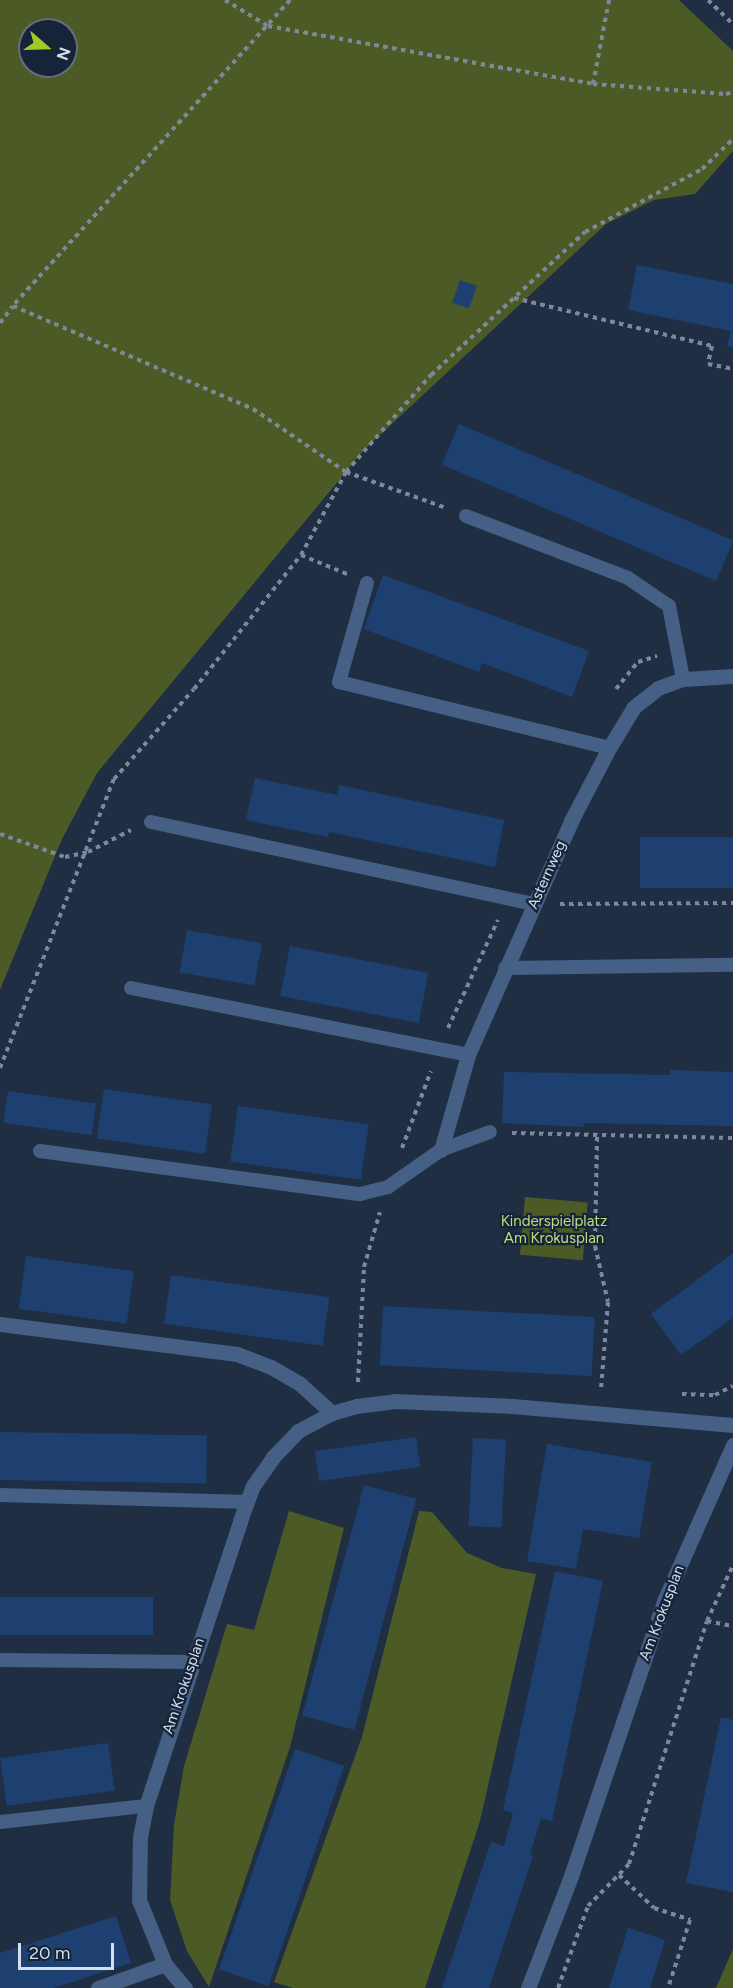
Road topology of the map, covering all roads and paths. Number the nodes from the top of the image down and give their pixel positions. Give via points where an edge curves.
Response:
1 (225, 0) edge
2 (290, 0) edge
3 (609, 0) edge
4 (708, 0) edge
5 (733, 24) edge
6 (268, 26) junction
7 (592, 84) junction
8 (733, 92) edge
9 (733, 139) edge
10 (513, 298) junction
11 (14, 306) junction
12 (0, 323) edge
13 (733, 369) edge
14 (346, 472) junction
15 (466, 516) joint
16 (301, 555) junction
17 (368, 583) joint
18 (733, 676) edge
19 (683, 679) junction
20 (609, 748) junction
21 (151, 822) joint
22 (0, 834) edge
23 (88, 852) junction
24 (733, 903) edge
25 (534, 904) junction
26 (733, 965) edge
27 (505, 968) junction
28 (131, 988) dead end
29 (468, 1055) junction
30 (0, 1068) edge
31 (490, 1132) joint
32 (597, 1137) junction
33 (733, 1138) edge
34 (441, 1150) junction
35 (40, 1152) dead end
36 (0, 1324) edge
37 (332, 1413) junction
38 (599, 1413) junction
39 (733, 1425) edge
40 (733, 1445) edge
41 (0, 1495) edge
42 (248, 1502) junction
43 (733, 1565) edge
44 (707, 1621) junction
45 (733, 1626) edge
46 (0, 1660) edge
47 (192, 1662) junction
48 (146, 1806) junction
49 (0, 1822) edge
50 (619, 1875) junction
51 (165, 1964) junction
52 (98, 1988) edge
53 (185, 1988) edge
54 (528, 1988) edge
55 (558, 1988) edge
56 (669, 1988) edge

1 - 6 path
2 - 6 path
3 - 7 path
4 - 5 path
6 - 7 path
6 - 11 path
7 - 8 path
9 - 10 path via 702,169 585,232
10 - 13 path via 712,346 708,364
10 - 14 path via 431,375
11 - 12 path
11 - 14 path via 253,409
14 - 15 path
14 - 16 path
15 - 19 lane via 628,578 669,606
16 - 17 path
16 - 23 path via 194,689 114,779
17 - 20 lane via 339,682
18 - 19 street, Asternweg
19 - 20 street, Asternweg via 658,688 634,707
20 - 25 street, Asternweg
21 - 23 path
21 - 25 lane
22 - 23 path via 65,857
23 - 30 path
24 - 25 path
25 - 27 street, Asternweg
26 - 27 lane
27 - 29 street, Asternweg
28 - 29 lane
29 - 34 street, Asternweg
31 - 32 path
31 - 34 lane
32 - 33 path
32 - 38 path via 595,1246 608,1302
34 - 35 lane via 388,1187 360,1194
36 - 37 street via 237,1354 300,1384
37 - 38 street, Am Krokusplan via 394,1401
37 - 42 street, Am Krokusplan via 298,1431 273,1456 253,1486
38 - 39 street, Am Krokusplan
40 - 54 street, Am Krokusplan via 663,1601 571,1876
41 - 42 lane
42 - 47 street, Am Krokusplan
43 - 44 path
44 - 45 path
44 - 50 path via 629,1864
46 - 47 lane
47 - 48 street, Am Krokusplan
48 - 49 lane
48 - 51 street, Am Krokusplan via 140,1837 139,1900
50 - 55 path via 588,1906
50 - 56 path via 654,1908 690,1920
51 - 52 street
51 - 53 street, Am Krokusplan

